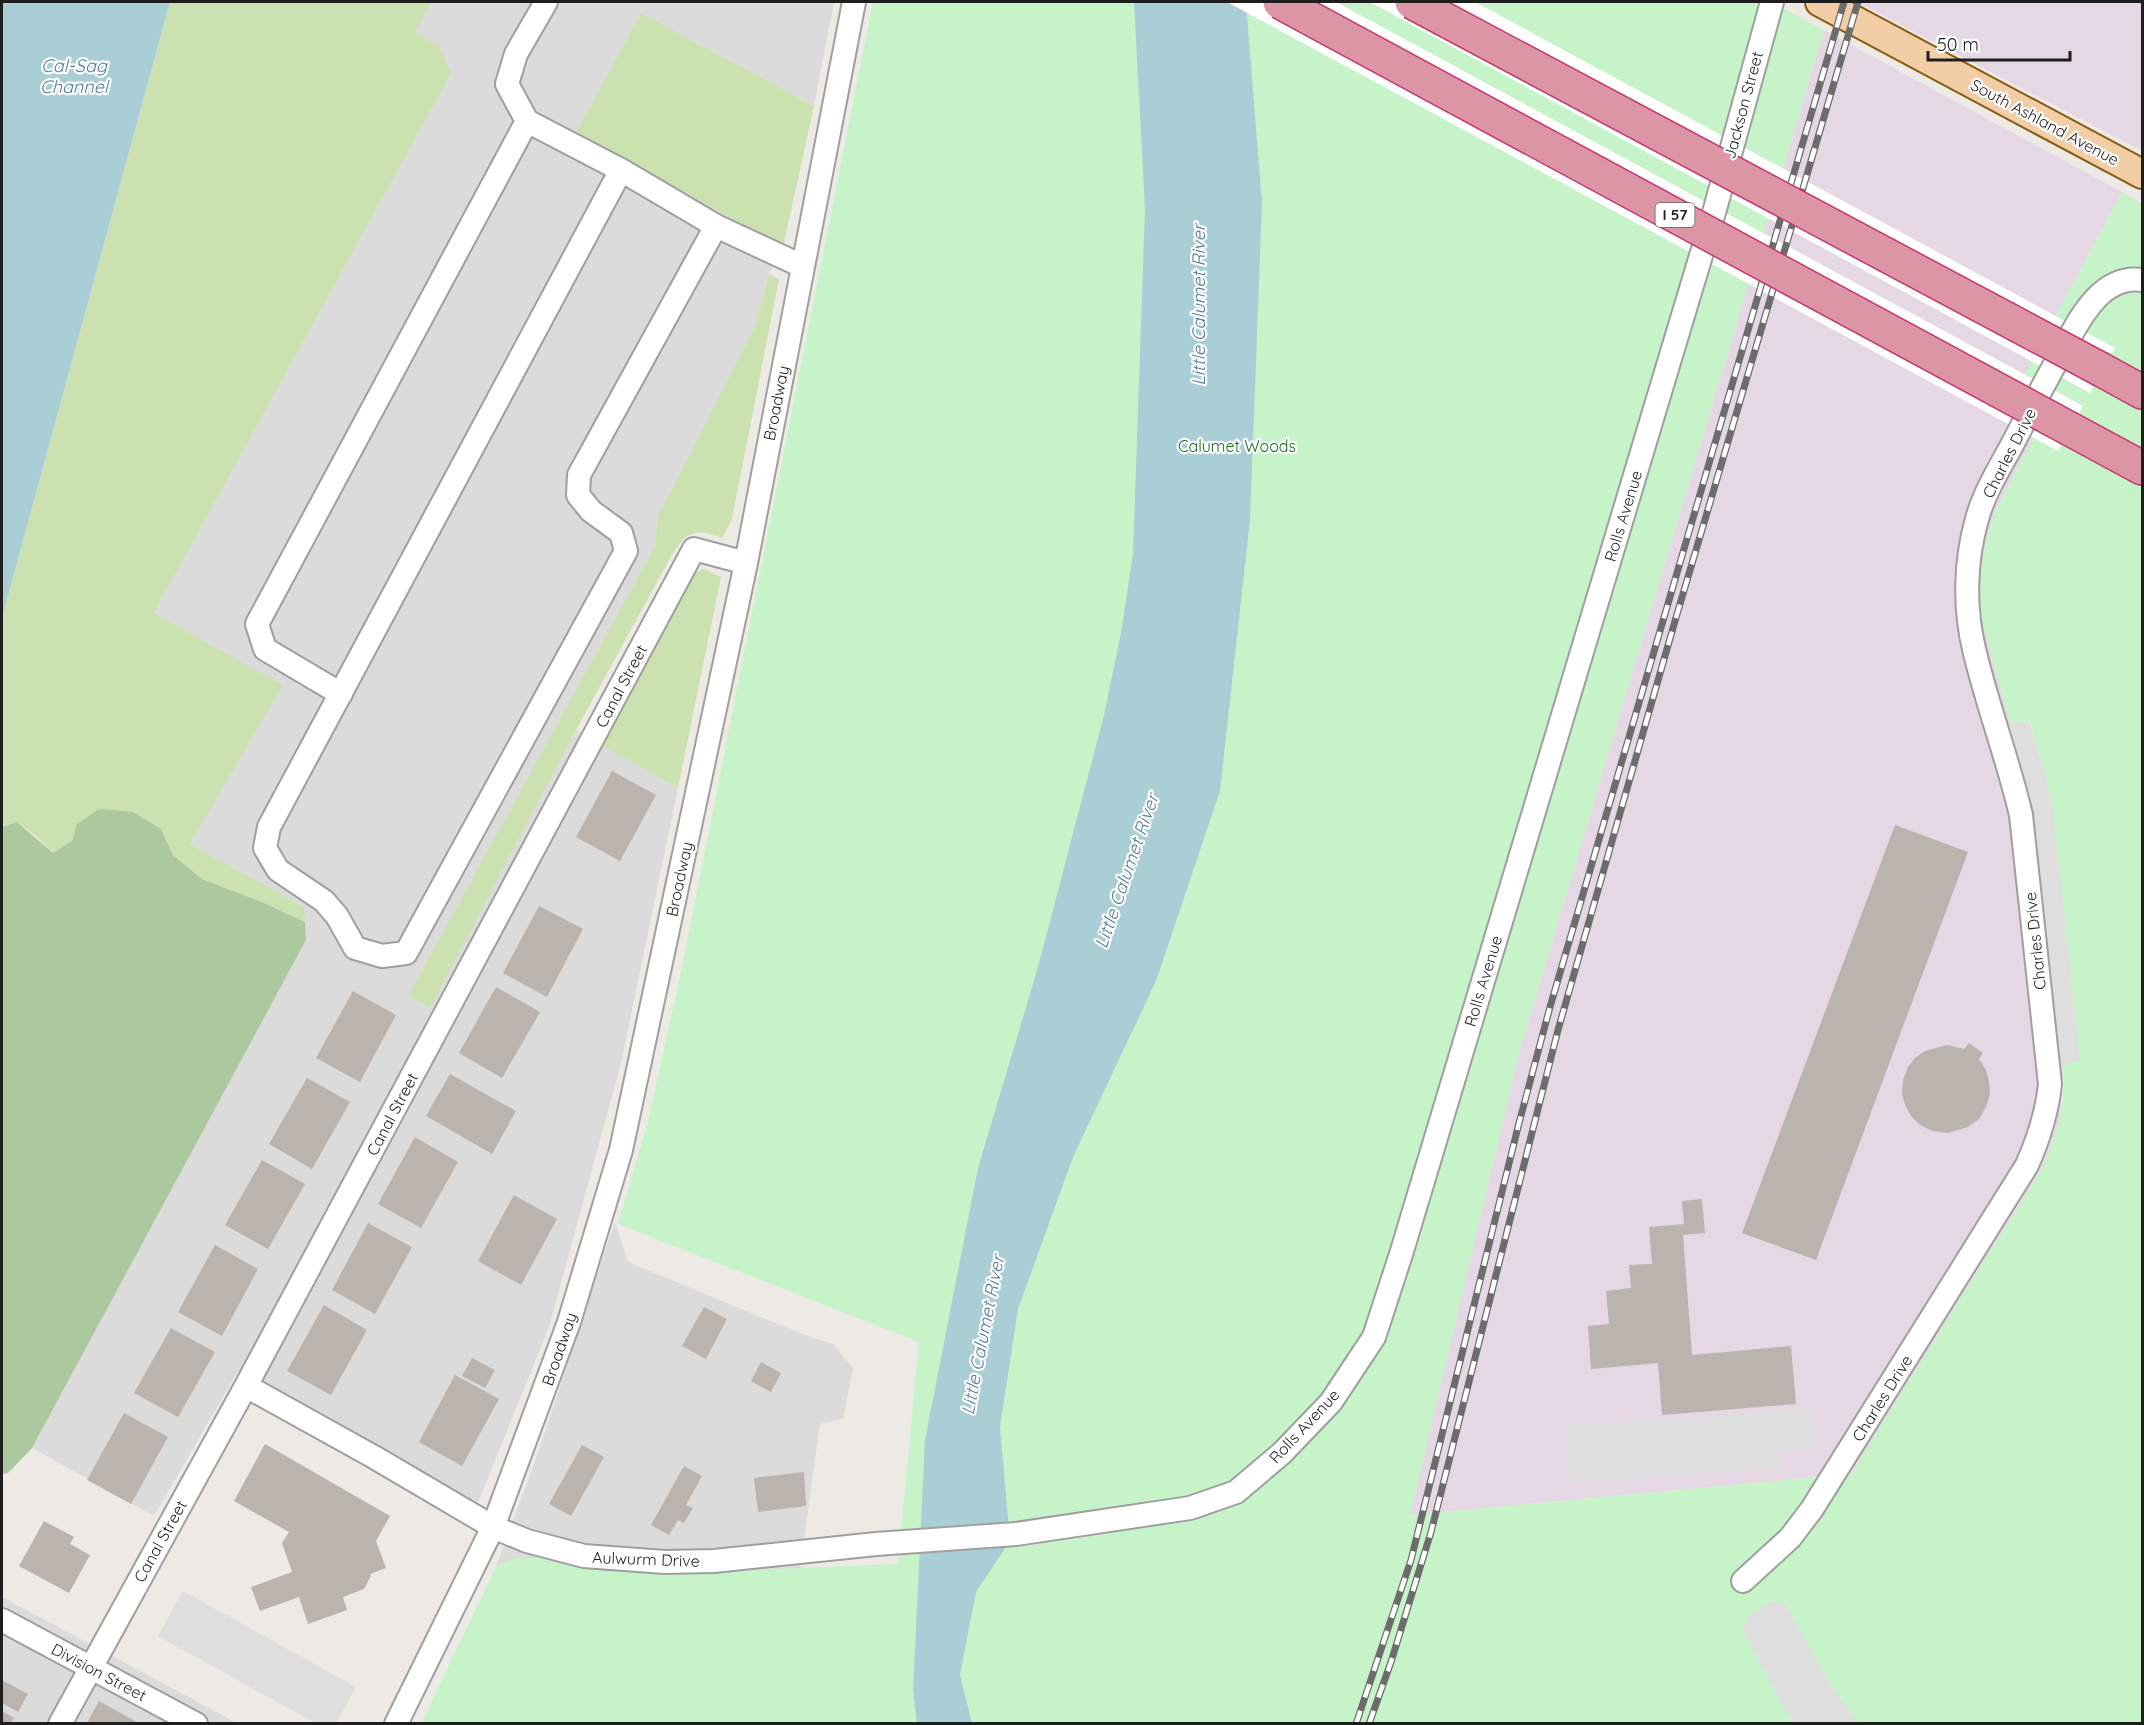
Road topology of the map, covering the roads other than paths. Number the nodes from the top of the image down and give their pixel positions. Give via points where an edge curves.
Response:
1 (546, 2) edge
2 (854, 2) edge
3 (1280, 2) edge
4 (1412, 2) edge
5 (1772, 2) edge
6 (1820, 2) edge
7 (527, 121) junction
8 (621, 170) junction
9 (2142, 174) edge
10 (1715, 209) joint
11 (717, 226) junction
12 (802, 266) junction
13 (2142, 279) edge
14 (2142, 392) edge
15 (2142, 468) edge
16 (746, 563) junction
17 (341, 694) junction
18 (246, 1386) junction
19 (493, 1527) junction
20 (1016, 1534) joint
21 (1743, 1581) dead end
22 (2, 1620) edge
23 (91, 1668) junction
24 (60, 1724) edge
25 (196, 1724) edge
26 (396, 1724) edge

1 - 7 street via 516,54 507,84
2 - 12 street, Broadway
3 - 15 highway, I 57, bridge
4 - 14 highway, bridge
5 - 10 street, Jackson Street
6 - 9 main road, South Ashland Avenue
7 - 8 street
7 - 17 street via 257,624 265,649
8 - 11 street
8 - 17 street
10 - 20 street, Rolls Avenue via 1374,1337 1331,1402 1282,1453 1236,1492 1190,1508
11 - 12 street
11 - 17 street via 579,475 578,495 591,511 621,533 626,551 406,952 382,956 355,948 324,901 278,870 265,848 269,827
12 - 16 street, Broadway
13 - 21 street, Charles Drive via 2116,283 2079,319 1991,483 1970,546 1968,612 1973,648 2021,815 2050,1084 2048,1109 2021,1174 1812,1509 1790,1538
16 - 18 street, Canal Street via 694,549
16 - 19 street, Broadway via 621,1150 569,1322
18 - 19 street, Aulwurm Drive
18 - 23 street, Canal Street
19 - 20 street, Aulwurm Drive via 574,1554 654,1562 714,1561
19 - 26 street, Broadway
22 - 23 street, Division Street
23 - 24 street, Canal Street
23 - 25 street, Division Street

